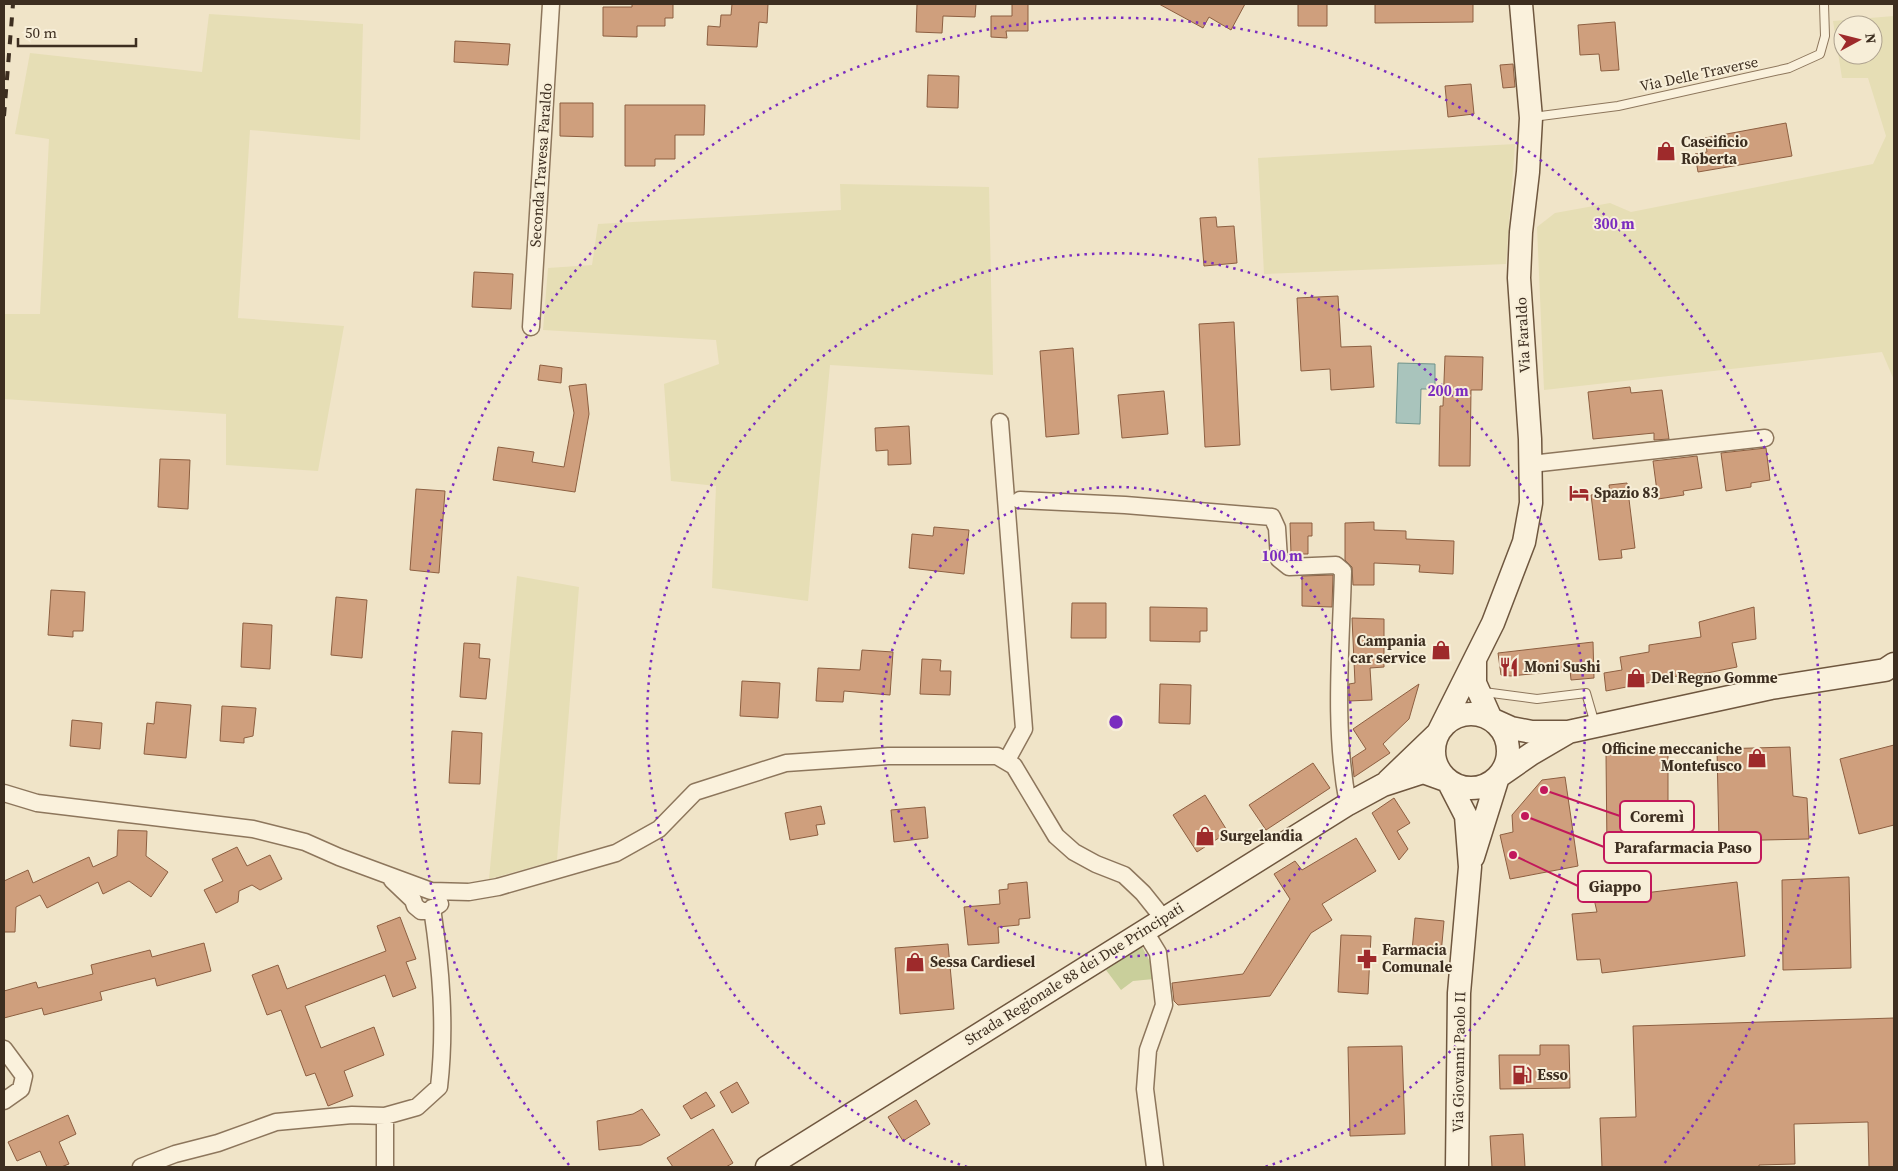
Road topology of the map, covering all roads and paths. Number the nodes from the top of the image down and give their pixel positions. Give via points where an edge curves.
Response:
1 (552, 4) edge
2 (1521, 4) edge
3 (1824, 4) edge
4 (1531, 118) junction
5 (531, 327) dead end
6 (1000, 422) dead end
7 (1764, 438) dead end
8 (1530, 464) junction
9 (1020, 500) dead end
10 (1475, 657) junction
11 (1894, 664) edge
12 (1478, 691) junction
13 (1491, 719) junction
14 (1595, 726) junction
15 (1568, 732) junction
16 (1438, 733) junction
17 (1007, 760) junction
18 (1498, 777) junction
19 (1448, 781) junction
20 (1383, 785) junction
21 (4, 793) edge
22 (1348, 804) junction
23 (1470, 868) junction
24 (426, 901) junction
25 (1163, 918) junction
26 (1144, 930) junction
27 (4, 1049) edge
28 (4, 1101) edge
29 (385, 1116) junction
30 (141, 1167) edge
31 (386, 1167) edge
32 (767, 1167) edge
33 (1155, 1167) edge
34 (1457, 1167) edge

1 - 5 street, Seconda Travesa Faraldo
2 - 4 main road, Via Faraldo
3 - 4 lane, Via Delle Traverse via 1825,36 1820,54 1789,68 1618,106
4 - 8 main road, Via Faraldo via 1519,278
6 - 17 street via 1024,729
7 - 8 street
8 - 10 main road, Via Faraldo via 1531,503 1524,542 1506,594
9 - 22 street via 1272,517 1277,528 1279,559 1289,567 1336,566 1343,571 1338,709 1341,769
10 - 12 main road
10 - 16 main road, Via Faraldo
11 - 14 main road, Strada Regionale 88 dei Due Principati via 1885,670 1771,688
12 - 13 main road
12 - 14 lane via 1537,699 1586,693
13 - 15 main road, Strada Regionale 88 dei Due Principati via 1511,728 1532,732
13 - 16 main road, Strada Regionale 88 dei Due Principati via 1478,714 1462,714 1447,722
13 - 18 main road via 1502,730 1508,747 1506,765
14 - 15 main road, Strada Regionale 88 dei Due Principati
15 - 18 main road, Strada Regionale 88 dei Due Principati
16 - 19 main road via 1434,755
16 - 20 main road, Strada Regionale 88 dei Due Principati
17 - 24 street via 997,756 898,756 786,763 695,792 659,829 616,853 498,888
17 - 25 street via 1014,766 1056,836 1074,852 1124,875
18 - 19 main road, Strada Regionale 88 dei Due Principati via 1484,786 1473,788 1460,787
18 - 23 main road
19 - 20 main road, Strada Regionale 88 dei Due Principati via 1423,772
19 - 23 main road via 1466,816
20 - 22 main road, Strada Regionale 88 dei Due Principati
21 - 24 street via 37,803 253,829 305,842 387,875
22 - 25 main road, Strada Regionale 88 dei Due Principati
23 - 34 main road, Via Giovanni Paolo II via 1459,993
24 - 29 street via 441,964 444,1046 439,1087 417,1107
25 - 26 main road, Strada Regionale 88 dei Due Principati
26 - 32 main road, Strada Regionale 88 dei Due Principati
26 - 33 street via 1158,952 1164,1005 1148,1050 1145,1089
27 - 28 street via 24,1076 22,1089
29 - 30 street via 352,1115 276,1122
29 - 31 street

